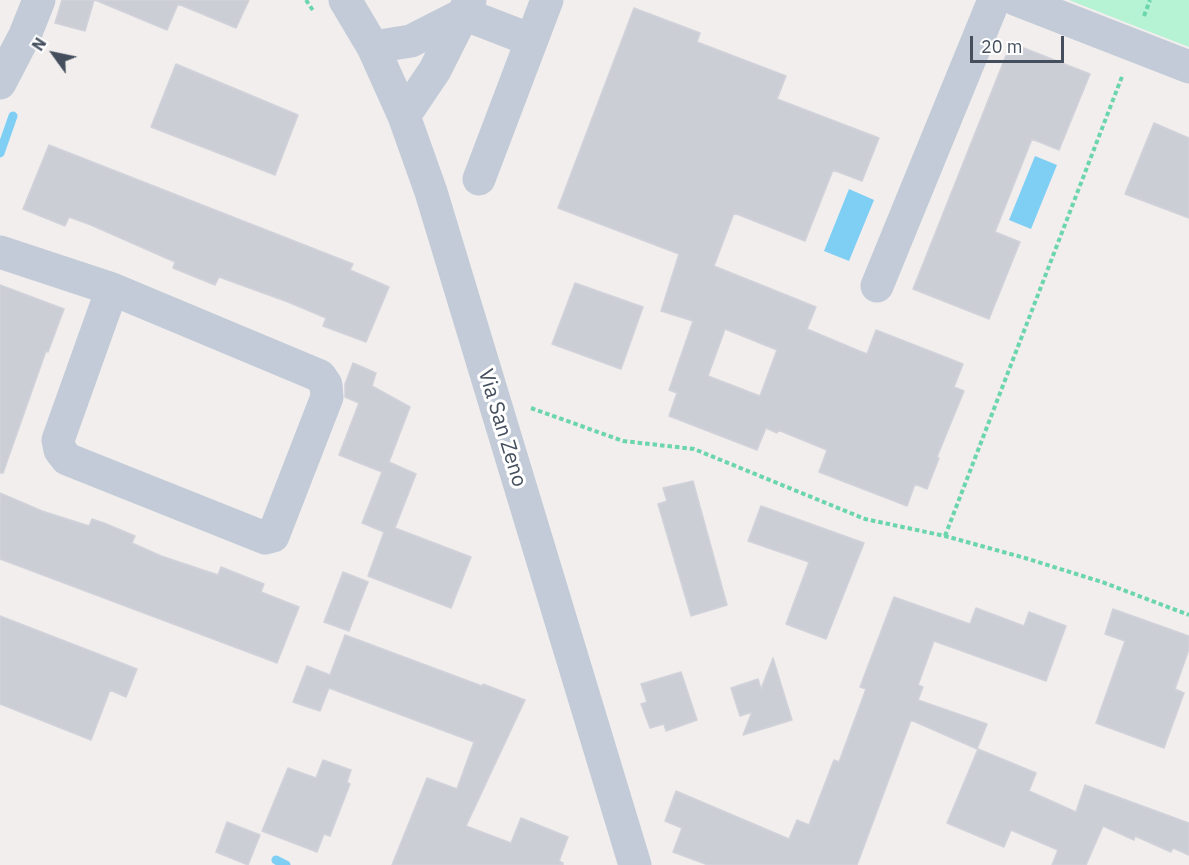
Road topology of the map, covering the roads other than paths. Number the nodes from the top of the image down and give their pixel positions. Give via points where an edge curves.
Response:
1 (39, 0) edge
2 (345, 0) edge
3 (547, 0) edge
4 (994, 0) edge
5 (1017, 0) edge
6 (467, 7) edge
7 (531, 40) junction
8 (373, 48) junction
9 (1189, 67) edge
10 (0, 83) edge
11 (404, 116) junction
12 (478, 179) dead end
13 (0, 252) edge
14 (877, 286) dead end
15 (112, 289) junction
16 (636, 865) edge

1 - 10 street via 26,35
2 - 8 street, Via San Zeno
3 - 7 street
4 - 14 street
5 - 9 street
6 - 7 street
6 - 8 street via 411,41
6 - 11 street via 435,70
7 - 12 street
8 - 11 street, Via San Zeno
11 - 16 street, Via San Zeno via 431,192
13 - 15 street
15 - 15 street via 58,440 60,450 68,459 265,538 273,536 327,397 326,385 320,376

